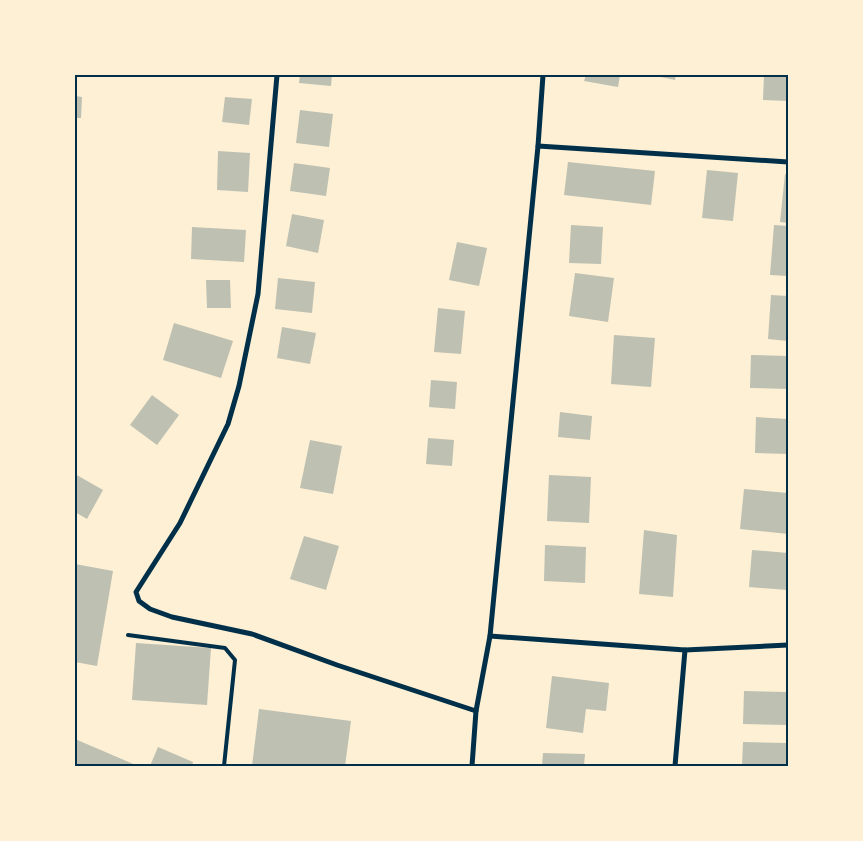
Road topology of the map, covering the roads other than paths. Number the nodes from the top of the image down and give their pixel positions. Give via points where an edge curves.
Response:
1 (277, 75) edge
2 (543, 75) edge
3 (538, 146) junction
4 (788, 162) edge
5 (128, 635) dead end
6 (490, 636) junction
7 (788, 645) edge
8 (685, 650) junction
9 (476, 711) junction
10 (224, 766) edge
11 (472, 766) edge
12 (675, 766) edge

1 - 9 street via 258,294 239,386 228,424 180,523 136,592 139,601 150,609 172,617 252,634
2 - 3 street
3 - 4 street
3 - 6 street
5 - 10 lane via 225,648 231,654 234,660
6 - 8 street
6 - 9 street
7 - 8 street
8 - 12 street
9 - 11 street

